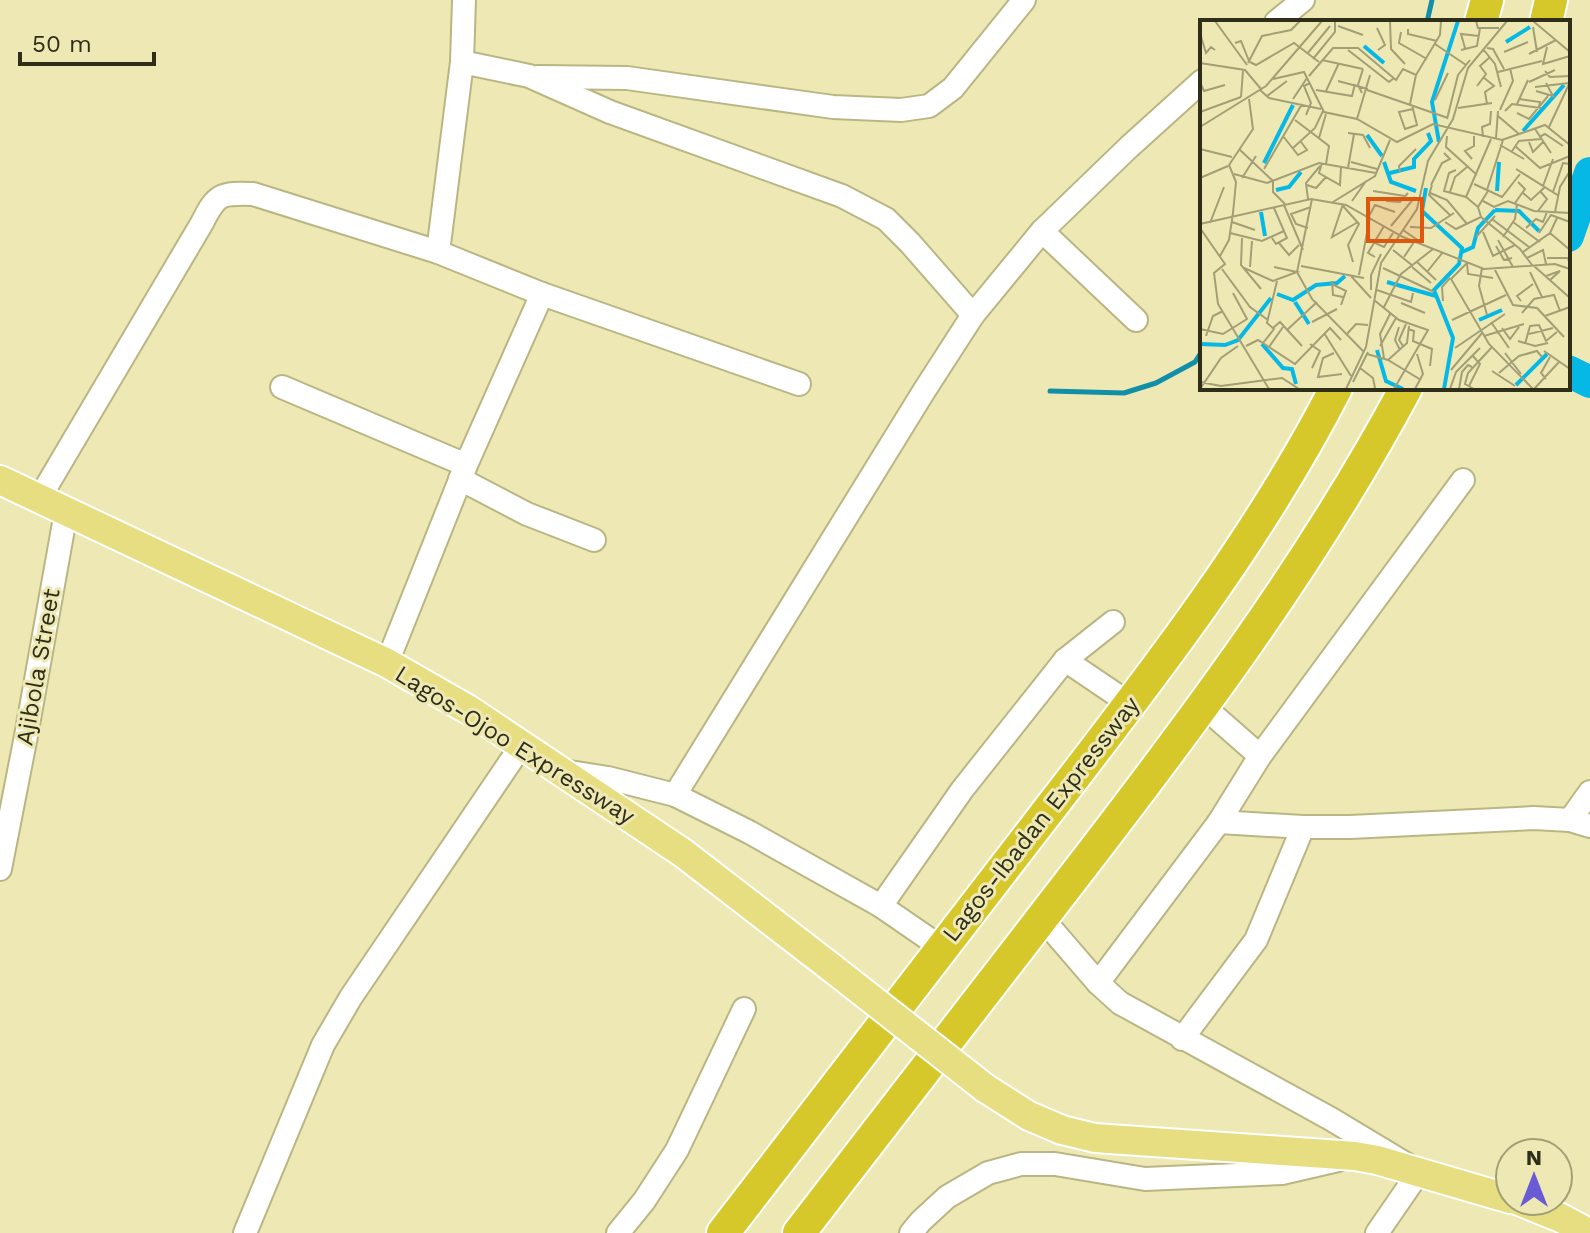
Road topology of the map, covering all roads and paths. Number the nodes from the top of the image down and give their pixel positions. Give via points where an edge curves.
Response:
1 (464, 0) edge
2 (1024, 0) edge
3 (1303, 0) edge
4 (1487, 0) edge
5 (1551, 0) edge
6 (1278, 20) edge
7 (1482, 20) edge
8 (1546, 20) edge
9 (462, 62) junction
10 (529, 76) junction
11 (1200, 83) edge
12 (1042, 231) junction
13 (438, 252) junction
14 (542, 294) junction
15 (973, 315) junction
16 (1136, 320) dead end
17 (799, 384) dead end
18 (282, 387) dead end
19 (1335, 390) edge
20 (1405, 390) edge
21 (463, 472) junction
22 (0, 480) edge
23 (1463, 480) dead end
24 (39, 499) junction
25 (66, 512) junction
26 (594, 540) dead end
27 (1113, 622) dead end
28 (1065, 660) junction
29 (387, 663) junction
30 (1130, 704) junction
31 (1203, 706) junction
32 (521, 746) junction
33 (1260, 756) junction
34 (559, 771) junction
35 (1590, 792) edge
36 (675, 795) junction
37 (1219, 822) junction
38 (1580, 823) edge
39 (1303, 827) junction
40 (0, 869) edge
41 (881, 906) junction
42 (1042, 918) junction
43 (942, 948) junction
44 (1098, 983) junction
45 (744, 1009) dead end
46 (1182, 1039) junction
47 (1355, 1156) junction
48 (1419, 1172) junction
49 (1494, 1194) edge
50 (1559, 1217) edge
51 (245, 1233) edge
52 (618, 1233) edge
53 (723, 1233) edge
54 (799, 1233) edge
55 (911, 1233) edge
56 (1377, 1233) edge
57 (1589, 1233) edge

1 - 9 street
2 - 10 street via 953,88 929,106 833,107 627,78
3 - 6 street
4 - 7 highway
5 - 8 highway
9 - 10 street
9 - 13 street
10 - 15 street via 875,213 910,243
11 - 12 street
12 - 15 street
12 - 16 street
13 - 14 street
13 - 24 street via 253,194 228,193 212,203
14 - 17 street
14 - 21 street
15 - 36 street
18 - 21 street
19 - 30 highway, Lagos-Ibadan Expressway via 1245,543
20 - 31 highway via 1315,543
21 - 26 street via 527,514
21 - 29 street
22 - 24 main road, Lagos-Ojoo Expressway
23 - 33 street
24 - 25 main road, Lagos-Ojoo Expressway
25 - 29 main road, Lagos-Ojoo Expressway
25 - 40 street, Ajibola Street
27 - 28 street
28 - 30 street
28 - 41 street via 962,790
29 - 32 main road, Lagos-Ojoo Expressway
30 - 43 highway, Lagos-Ibadan Expressway
31 - 33 street
31 - 42 highway
32 - 34 main road, Lagos-Ojoo Expressway
32 - 51 street via 323,1045
33 - 37 street
34 - 36 street
34 - 47 main road, Lagos-Ojoo Expressway, bridge via 683,853 985,1088 1029,1116 1095,1138
35 - 38 street
36 - 41 street
37 - 39 street
37 - 44 street
38 - 39 street via 1534,818
39 - 46 street via 1256,940
41 - 43 street
42 - 44 street
42 - 54 highway
43 - 53 highway, Lagos-Ibadan Expressway
44 - 46 street via 1120,1003
45 - 52 street via 677,1150
46 - 48 street
47 - 48 main road, Lagos-Ojoo Expressway
47 - 55 street via 1282,1173 1145,1179 1055,1164 1021,1164 988,1173 947,1197
48 - 49 main road, Lagos-Ojoo Expressway
48 - 56 street
50 - 57 main road

